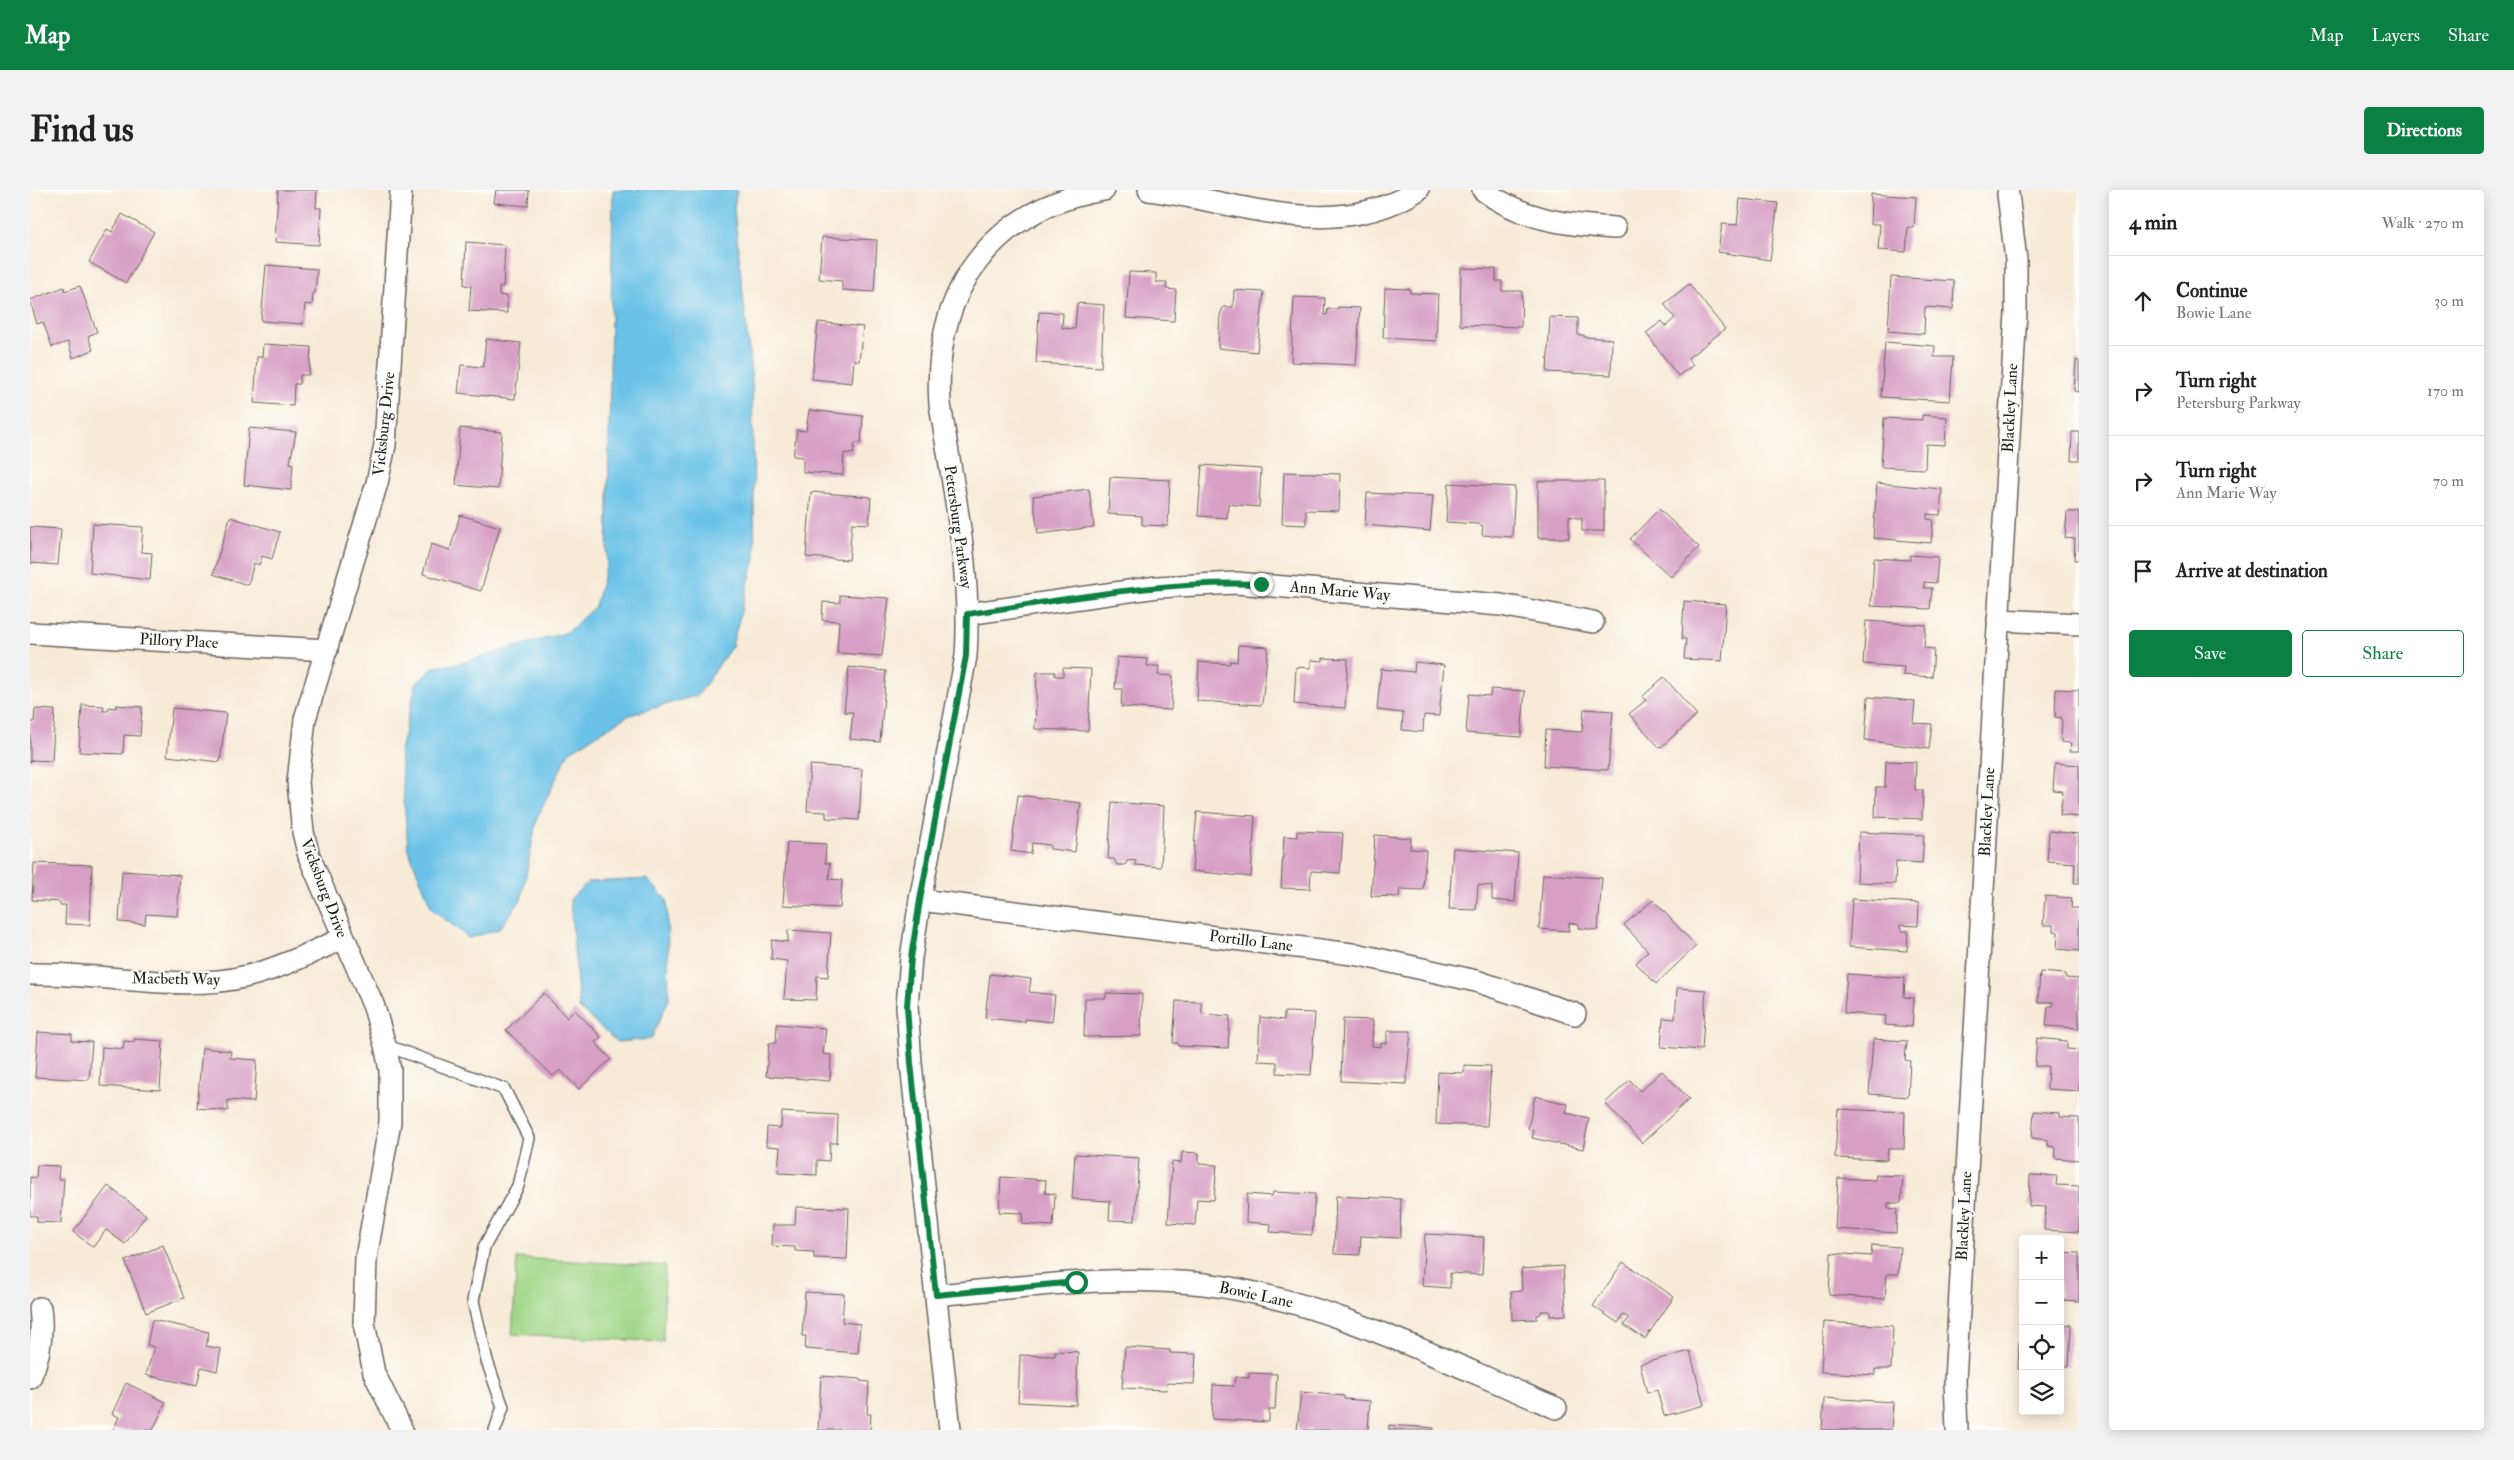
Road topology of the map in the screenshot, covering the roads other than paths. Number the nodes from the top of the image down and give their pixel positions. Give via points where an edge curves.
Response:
1 (401, 190) edge
2 (1104, 190) edge
3 (1149, 190) edge
4 (1418, 190) edge
5 (1483, 190) edge
6 (2008, 194) dead end
7 (1615, 228) dead end
8 (967, 614) junction
9 (1998, 620) junction
10 (1593, 622) dead end
11 (2079, 624) edge
12 (30, 633) edge
13 (327, 650) junction
14 (920, 900) junction
15 (344, 938) junction
16 (30, 974) edge
17 (1575, 1014) dead end
18 (385, 1044) junction
19 (936, 1295) junction
20 (40, 1308) dead end
21 (30, 1378) edge
22 (1556, 1408) dead end
23 (402, 1430) edge
24 (495, 1430) edge
25 (950, 1430) edge
26 (1957, 1430) edge

1 - 13 street, Vicksburg Drive via 385,445 378,483
2 - 8 street, Petersburg Parkway via 1044,207 1001,236 973,266 949,313 940,351 938,378 966,572
3 - 4 street via 1283,215 1322,218 1375,210
5 - 7 street via 1515,210 1542,219
6 - 9 street, Blackley Lane via 2016,260 2016,312
8 - 10 street, Ann Marie Way via 1157,587 1236,583 1474,602
8 - 14 street, Petersburg Parkway via 966,656
9 - 11 street
9 - 26 street, Blackley Lane via 1955,1381
12 - 13 street, Pillory Place
13 - 15 street, Vicksburg Drive via 306,719 298,782 309,856
14 - 17 street, Portillo Lane via 1360,955 1467,978
14 - 19 street, Petersburg Parkway via 907,1006
15 - 16 street, Macbeth Way via 278,967 227,979 186,982
15 - 18 street, Vicksburg Drive via 374,1007
18 - 23 street, Vicksburg Drive via 390,1070 390,1122 366,1258 364,1323 374,1373
18 - 24 lane via 504,1089 529,1138 518,1186 484,1246 472,1301 503,1407
19 - 22 street, Bowie Lane via 1115,1280 1181,1282 1232,1289 1332,1315
19 - 25 street, Petersburg Parkway
20 - 21 street via 42,1320 38,1355

